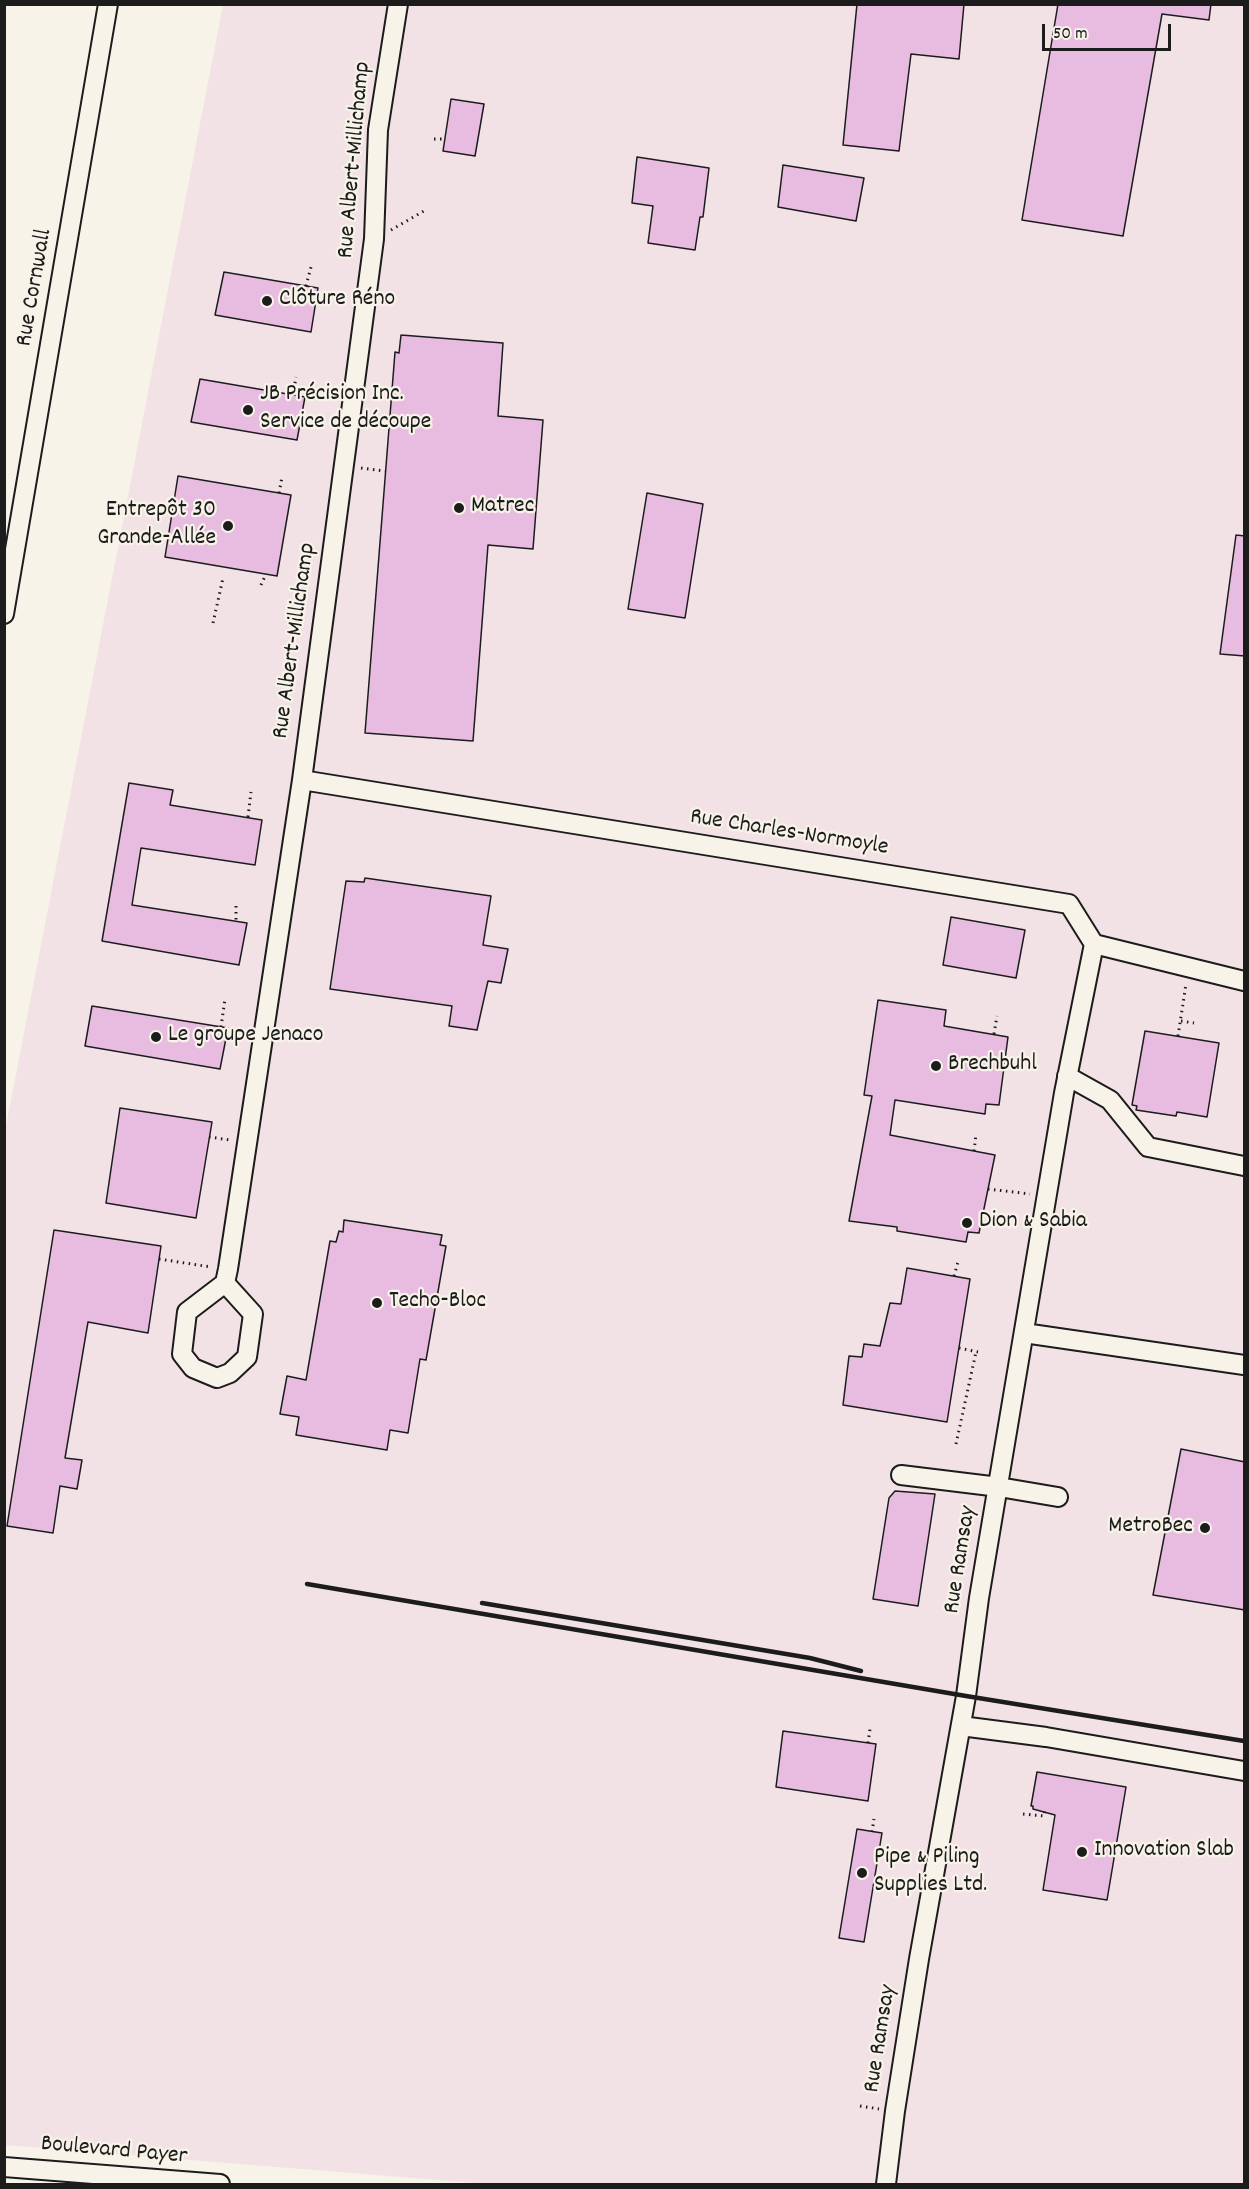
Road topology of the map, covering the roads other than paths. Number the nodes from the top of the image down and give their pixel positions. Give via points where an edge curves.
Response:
1 (108, 4) edge
2 (398, 4) edge
3 (5, 607) edge
4 (302, 780) junction
5 (1094, 944) junction
6 (1245, 981) edge
7 (1067, 1076) junction
8 (1245, 1166) edge
9 (227, 1276) junction
10 (1024, 1333) junction
11 (1245, 1365) edge
12 (901, 1475) dead end
13 (999, 1487) junction
14 (1058, 1497) dead end
15 (961, 1726) junction
16 (1245, 1771) edge
17 (4, 2167) edge
18 (220, 2184) edge
19 (886, 2184) edge

1 - 3 street, Rue Cornwall
2 - 4 street, Rue Albert-Millichamp via 378,130 374,239
4 - 5 street, Rue Charles-Normoyle via 1069,904
4 - 9 street, Rue Albert-Millichamp
5 - 6 street
5 - 7 street, Rue Ramsay
7 - 8 street via 1110,1100 1148,1147
7 - 10 street, Rue Ramsay
9 - 9 street via 187,1312 182,1354 193,1368 217,1378 230,1373 247,1358 253,1314
10 - 11 street
10 - 13 street, Rue Ramsay
12 - 13 street
13 - 14 street
13 - 15 street, Rue Ramsay
15 - 16 street
15 - 19 street, Rue Ramsay via 917,1971
17 - 18 street, Boulevard Payer

